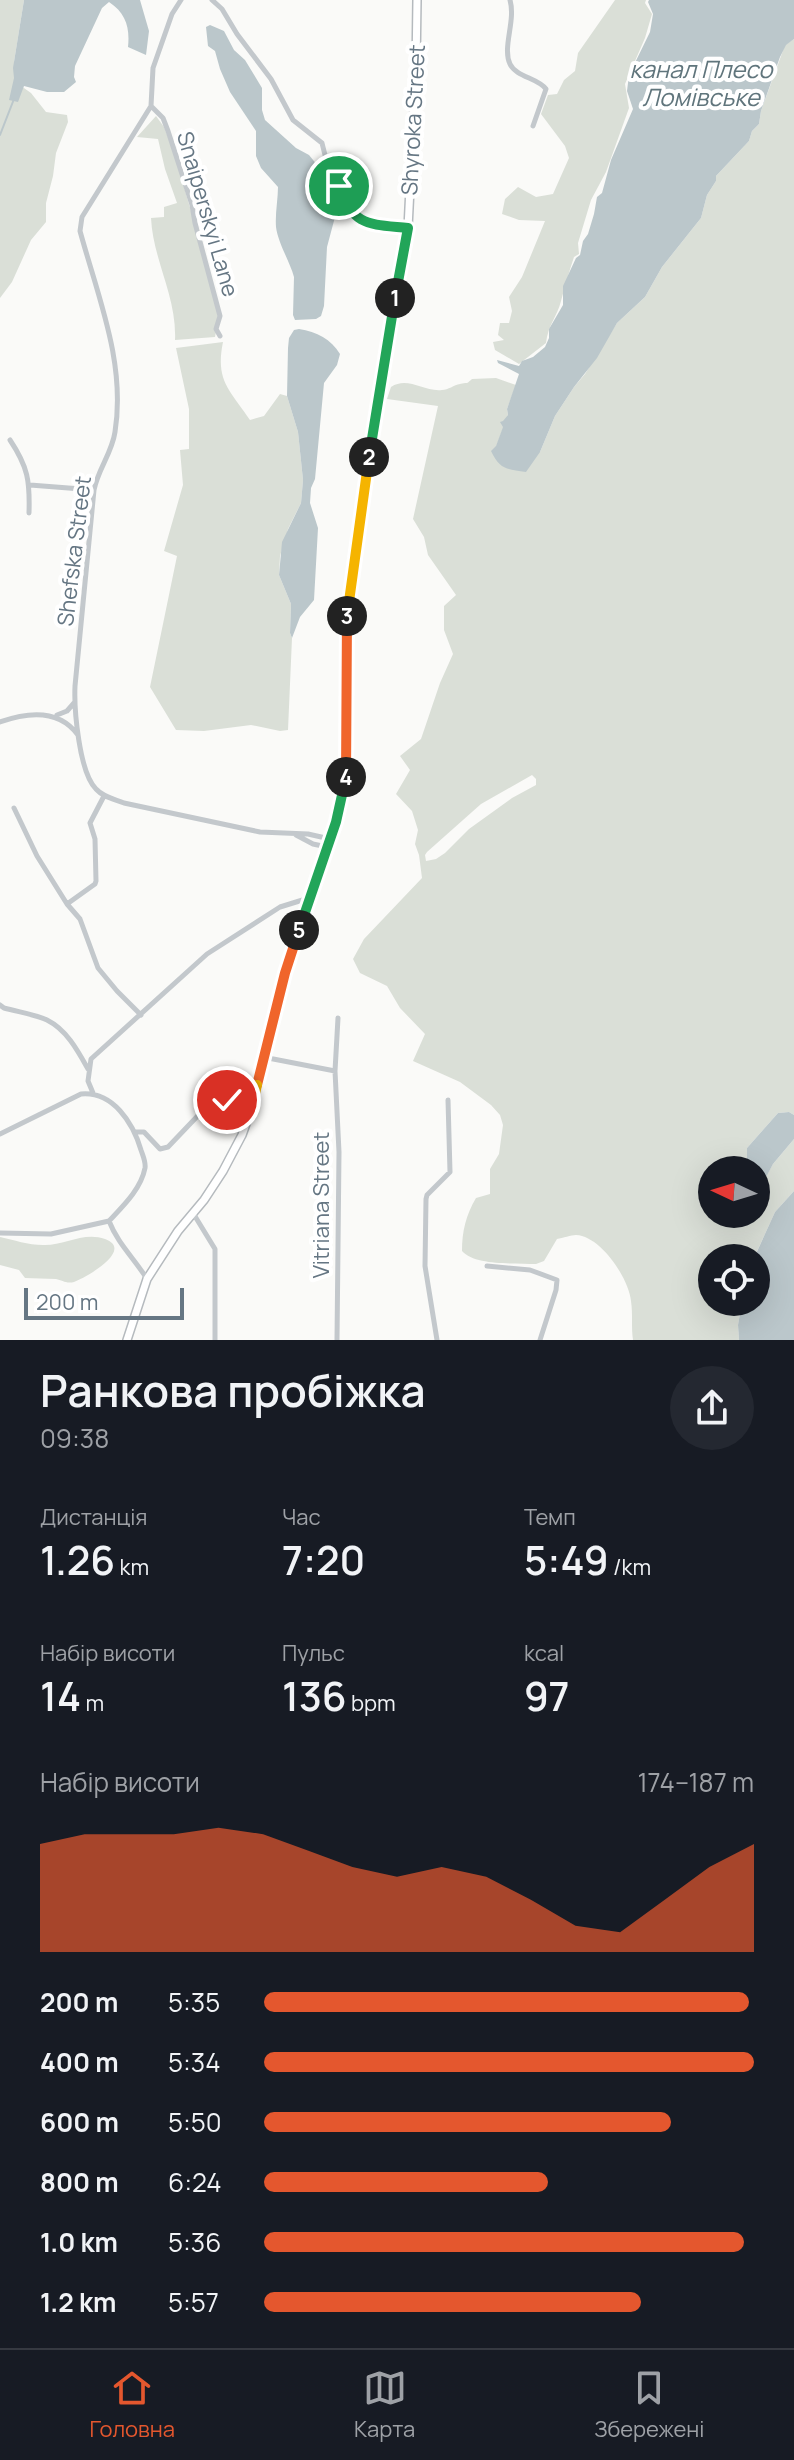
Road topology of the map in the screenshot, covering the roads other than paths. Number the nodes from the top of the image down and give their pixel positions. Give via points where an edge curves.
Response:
1 (181, 0) edge
2 (212, 0) edge
3 (417, 0) edge
4 (510, 0) edge
5 (151, 106) junction
6 (533, 126) dead end
7 (408, 228) junction
8 (220, 336) dead end
9 (10, 440) dead end
10 (30, 485) junction
11 (94, 490) junction
12 (29, 513) dead end
13 (74, 703) junction
14 (56, 716) junction
15 (0, 722) edge
16 (80, 738) junction
17 (104, 796) junction
18 (14, 808) dead end
19 (328, 843) junction
20 (309, 898) junction
21 (67, 904) junction
22 (0, 1005) edge
23 (141, 1015) junction
24 (338, 1018) dead end
25 (263, 1057) junction
26 (88, 1069) junction
27 (335, 1071) junction
28 (93, 1093) junction
29 (448, 1100) dead end
30 (252, 1107) junction
31 (136, 1132) junction
32 (0, 1134) edge
33 (193, 1213) junction
34 (109, 1221) junction
35 (0, 1233) edge
36 (487, 1266) dead end
37 (147, 1279) junction
38 (127, 1340) edge
39 (215, 1340) edge
40 (337, 1340) edge
41 (437, 1340) edge
42 (540, 1340) edge

1 - 5 street, Shefska Street via 153,68
2 - 7 street via 271,79 293,120 322,143 350,210 365,223
3 - 7 main road, Shyroka Street
4 - 6 street via 509,62 546,89
5 - 8 street, Snaiperskyi Lane via 163,118 192,205 220,316
5 - 11 street, Shefska Street via 80,224 114,350 118,388 113,444
7 - 19 main road, Shyroka Street via 352,572 346,635 346,776
9 - 10 street via 24,460
10 - 11 street
10 - 12 street
11 - 13 street, Shefska Street
13 - 14 street
13 - 16 street, Shefska Street
14 - 15 street
14 - 16 street
16 - 17 street, Shefska Street via 86,773
17 - 19 street via 260,832 319,835
17 - 21 street via 90,823 96,881
18 - 21 street
19 - 20 main road, Shyroka Street
20 - 23 street via 280,907 207,954
20 - 25 main road, Shyroka Street
21 - 23 street via 80,919 98,968
22 - 26 street via 56,1026
23 - 26 street via 91,1059
24 - 27 street, Vitriana Street
25 - 27 street
25 - 30 main road, Shyroka Street
26 - 28 street
27 - 40 street, Vitriana Street
28 - 31 street via 109,1100
28 - 32 street via 73,1096
29 - 41 street via 450,1172 426,1199 425,1266
30 - 31 street via 227,1100 209,1104 160,1149 144,1132
30 - 33 main road, Shyroka Street via 233,1153
31 - 34 street via 145,1170 131,1197
33 - 37 main road, Shyroka Street
33 - 39 street via 215,1249
34 - 35 street via 51,1234
34 - 37 street via 116,1239
36 - 42 street via 530,1270 557,1280
37 - 38 main road, Shyroka Street

